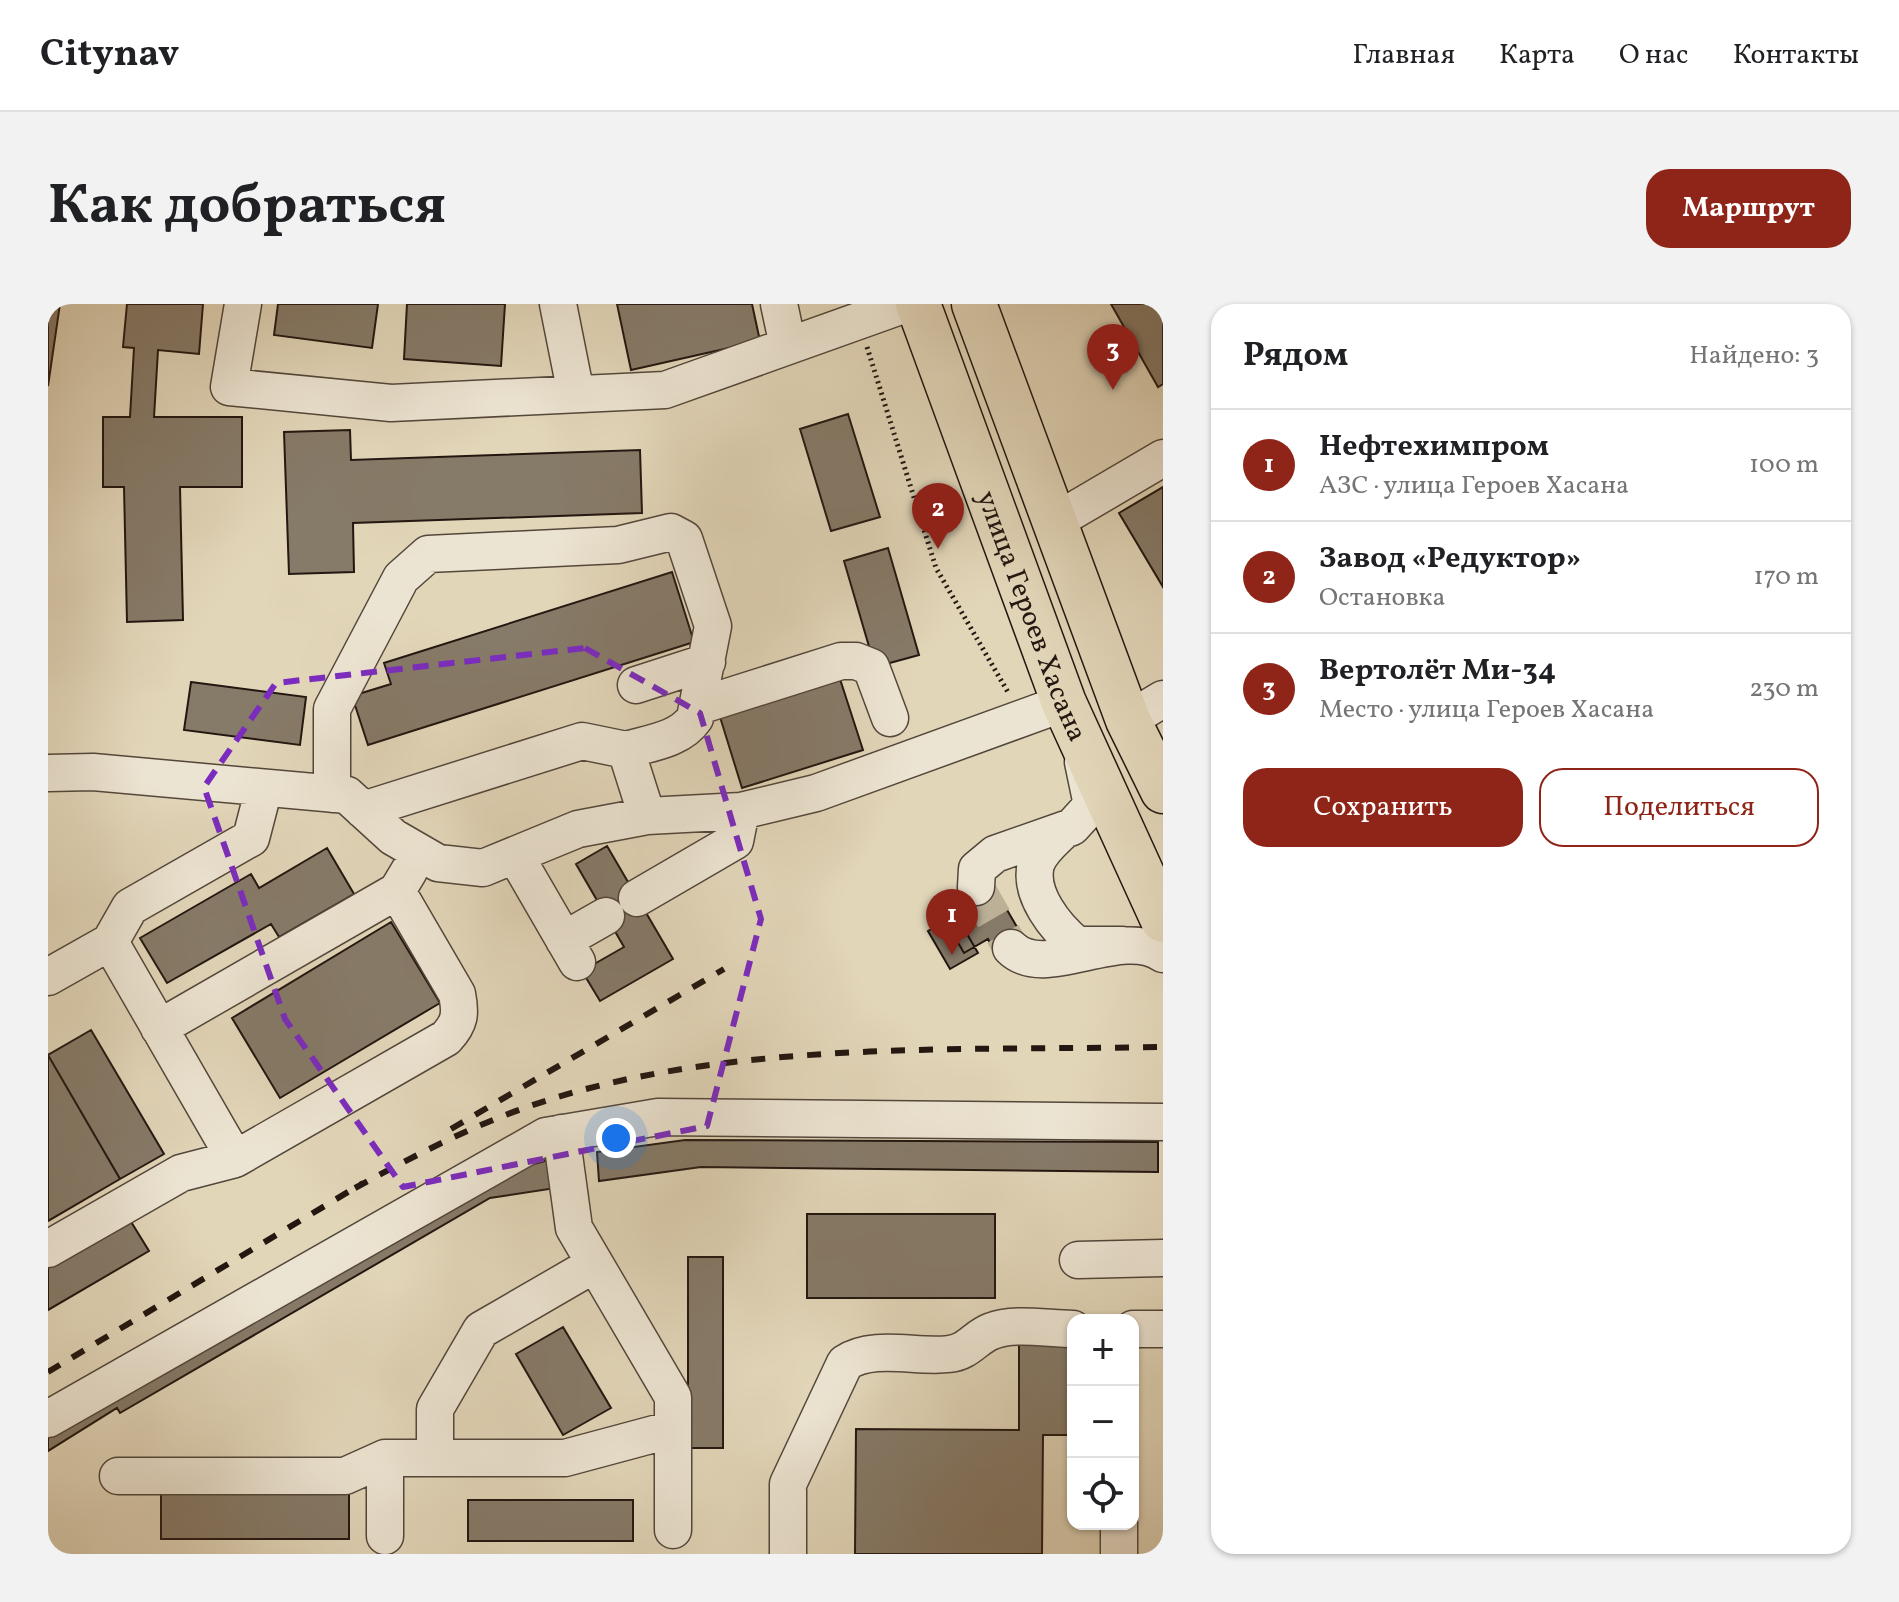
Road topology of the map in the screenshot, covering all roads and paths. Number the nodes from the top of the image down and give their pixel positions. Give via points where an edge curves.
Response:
1 (243, 304) edge
2 (558, 304) edge
3 (779, 304) edge
4 (906, 304) edge
5 (918, 304) edge
6 (974, 304) edge
7 (866, 345) dead end
8 (788, 346) junction
9 (576, 394) junction
10 (1163, 458) edge
11 (1054, 522) junction
12 (707, 662) junction
13 (636, 685) dead end
14 (1015, 705) dead end
15 (699, 706) junction
16 (1146, 710) edge
17 (1070, 716) junction
18 (890, 718) dead end
19 (626, 750) junction
20 (48, 773) edge
21 (264, 788) junction
22 (1163, 791) edge
23 (347, 802) junction
24 (741, 811) junction
25 (647, 816) junction
26 (1064, 830) junction
27 (420, 853) junction
28 (515, 855) junction
29 (976, 887) dead end
30 (397, 891) junction
31 (637, 898) dead end
32 (606, 916) dead end
33 (1163, 920) edge
34 (110, 942) junction
35 (1122, 945) junction
36 (1011, 948) dead end
37 (1163, 954) edge
38 (48, 977) edge
39 (159, 1028) junction
40 (1163, 1122) edge
41 (561, 1133) junction
42 (235, 1159) junction
43 (48, 1249) edge
44 (1163, 1258) edge
45 (1078, 1260) dead end
46 (595, 1264) junction
47 (1067, 1329) edge
48 (1139, 1329) edge
49 (1163, 1329) edge
50 (48, 1419) edge
51 (673, 1429) junction
52 (385, 1458) junction
53 (435, 1458) junction
54 (118, 1476) dead end
55 (673, 1530) dead end
56 (1119, 1530) edge
57 (385, 1536) dead end
58 (788, 1554) edge
59 (1119, 1554) edge

1 - 9 lane via 229,387 391,403
2 - 9 lane
3 - 8 lane
4 - 8 lane
5 - 17 main road, улица Героев Хасана
6 - 11 main road, улица Героев Хасана
7 - 14 path via 936,568
8 - 9 lane via 665,390
10 - 11 lane
11 - 16 main road, улица Героев Хасана
12 - 13 lane
12 - 15 lane
12 - 23 lane via 713,626 684,539 671,532 618,545 428,554 401,578 332,709
15 - 18 lane via 841,661 856,661 871,667
15 - 19 lane via 689,728
16 - 22 main road, улица Героев Хасана
17 - 24 lane
17 - 26 lane via 1092,805 1077,824
17 - 33 main road, улица Героев Хасана
19 - 23 lane via 582,741
19 - 25 lane
20 - 21 lane via 93,772
21 - 23 lane
21 - 34 lane via 251,838 130,907
23 - 27 lane
24 - 25 lane
24 - 31 lane via 735,841
25 - 28 lane via 578,829
26 - 29 lane via 995,854 977,869
26 - 35 lane via 1036,864 1037,890 1047,910 1077,945
27 - 28 lane via 438,863 483,868
27 - 30 lane
28 - 32 lane via 570,951
30 - 39 lane
30 - 42 lane via 457,994 458,1026 446,1038
34 - 38 lane
34 - 39 lane
35 - 36 lane via 1035,958
35 - 37 lane via 1146,945
39 - 42 lane
40 - 41 lane via 658,1117
41 - 46 lane via 574,1228
41 - 50 lane via 546,1136 458,1185
42 - 43 lane via 181,1173
44 - 45 lane
46 - 51 lane via 673,1397
46 - 53 lane via 481,1330 435,1409
47 - 58 lane via 1004,1328 964,1351 856,1356 845,1363 788,1484
48 - 49 lane
51 - 53 lane via 565,1458
51 - 55 lane
52 - 53 lane
52 - 54 lane via 345,1476
52 - 57 lane
56 - 59 lane

